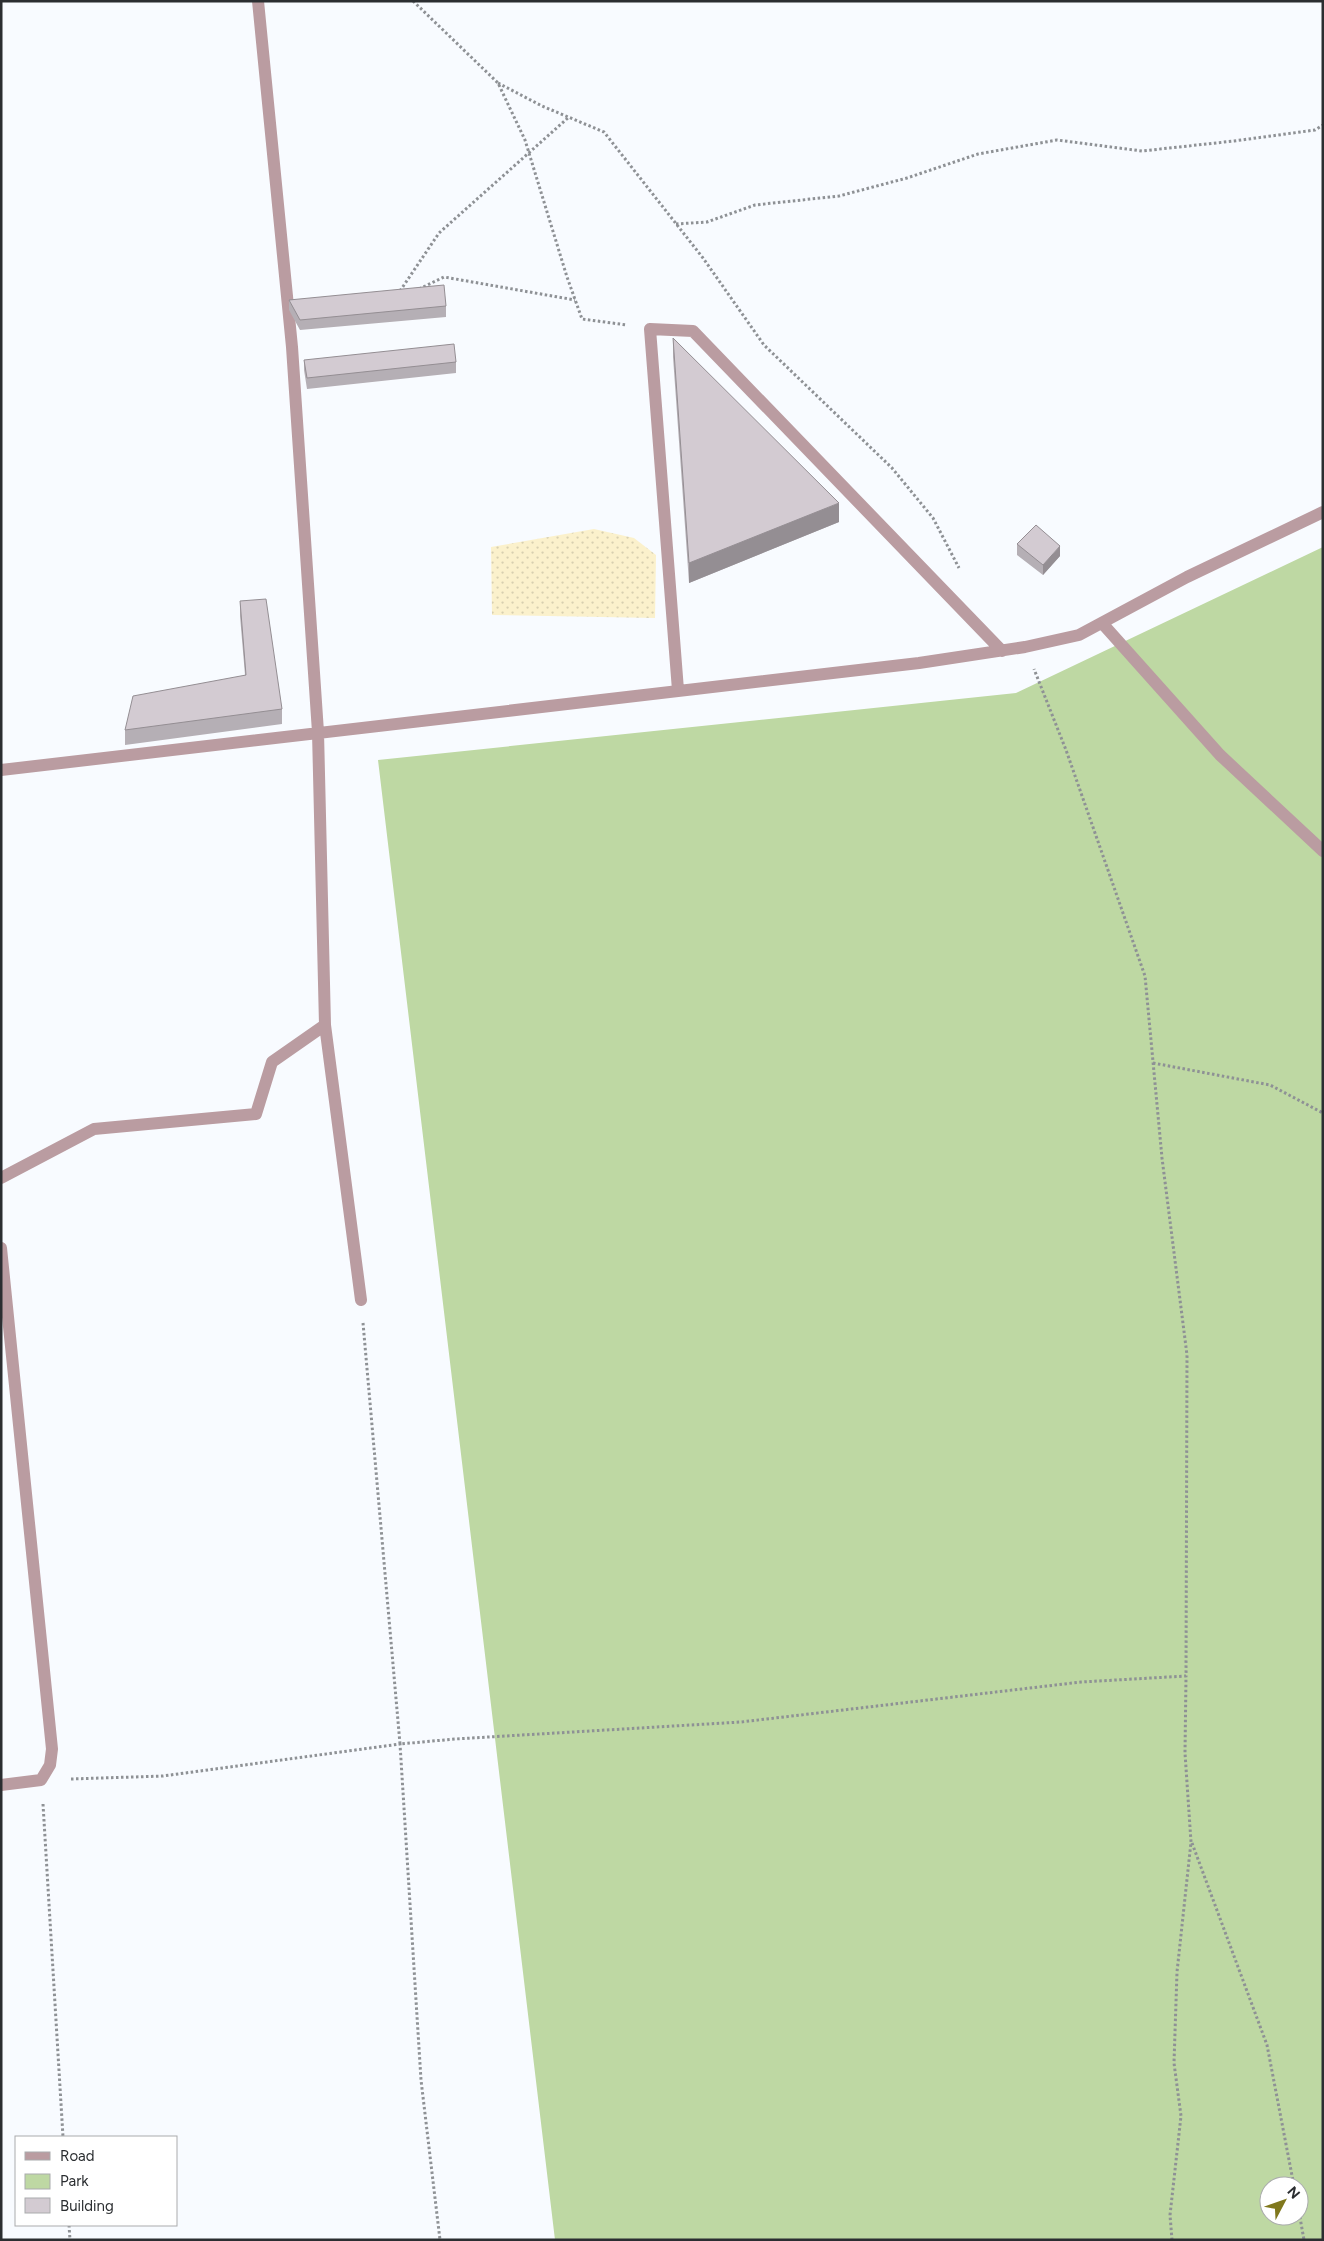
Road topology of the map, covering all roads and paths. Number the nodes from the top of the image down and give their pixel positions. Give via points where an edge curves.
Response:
1 (258, 1) edge
2 (413, 1) edge
3 (498, 83) junction
4 (569, 117) junction
5 (1323, 125) edge
6 (529, 153) junction
7 (676, 224) junction
8 (418, 289) edge
9 (398, 294) edge
10 (575, 300) junction
11 (650, 329) junction
12 (1323, 512) edge
13 (960, 571) dead end
14 (1102, 623) junction
15 (1025, 647) junction
16 (1002, 651) junction
17 (678, 690) junction
18 (318, 732) junction
19 (1, 770) edge
20 (1323, 851) edge
21 (325, 1025) junction
22 (1153, 1063) junction
23 (1323, 1113) edge
24 (1, 1178) edge
25 (1, 1248) edge
26 (361, 1300) joint
27 (1186, 1676) junction
28 (400, 1744) junction
29 (41, 1780) junction
30 (1, 1785) edge
31 (1192, 1842) junction
32 (63, 2136) edge
33 (1292, 2176) edge
34 (69, 2226) edge
35 (1302, 2226) edge
36 (70, 2240) edge
37 (440, 2240) edge
38 (1172, 2240) edge
39 (1304, 2240) edge

1 - 18 street via 292,347
2 - 3 path
3 - 4 path
3 - 6 path
4 - 6 path
4 - 7 path via 604,132
5 - 7 path via 1315,130 1234,142 1142,151 1057,140 978,154 839,196 755,205 707,222
6 - 9 path via 439,233
6 - 10 path
7 - 13 path via 764,345 892,468 933,518
8 - 10 path via 444,277
10 - 11 path via 582,318
11 - 16 street via 694,331
11 - 17 street
12 - 14 street
14 - 15 street via 1079,635
14 - 20 street via 1220,754
15 - 16 street
15 - 22 path via 1066,750 1145,976
16 - 17 street
17 - 18 street
18 - 19 street
18 - 21 street
21 - 24 street via 272,1062 256,1114 94,1129
21 - 26 street
22 - 23 path via 1270,1085
22 - 27 path via 1187,1355
25 - 29 street via 52,1749 50,1765
26 - 28 path
27 - 28 path via 1081,1682 741,1722
27 - 31 path via 1184,1753
28 - 29 path via 163,1776
28 - 37 path via 422,2080
29 - 30 street
29 - 32 path
31 - 33 path via 1267,2045
31 - 38 path via 1177,1972 1174,2063 1181,2116 1170,2215
34 - 36 path
35 - 39 path

